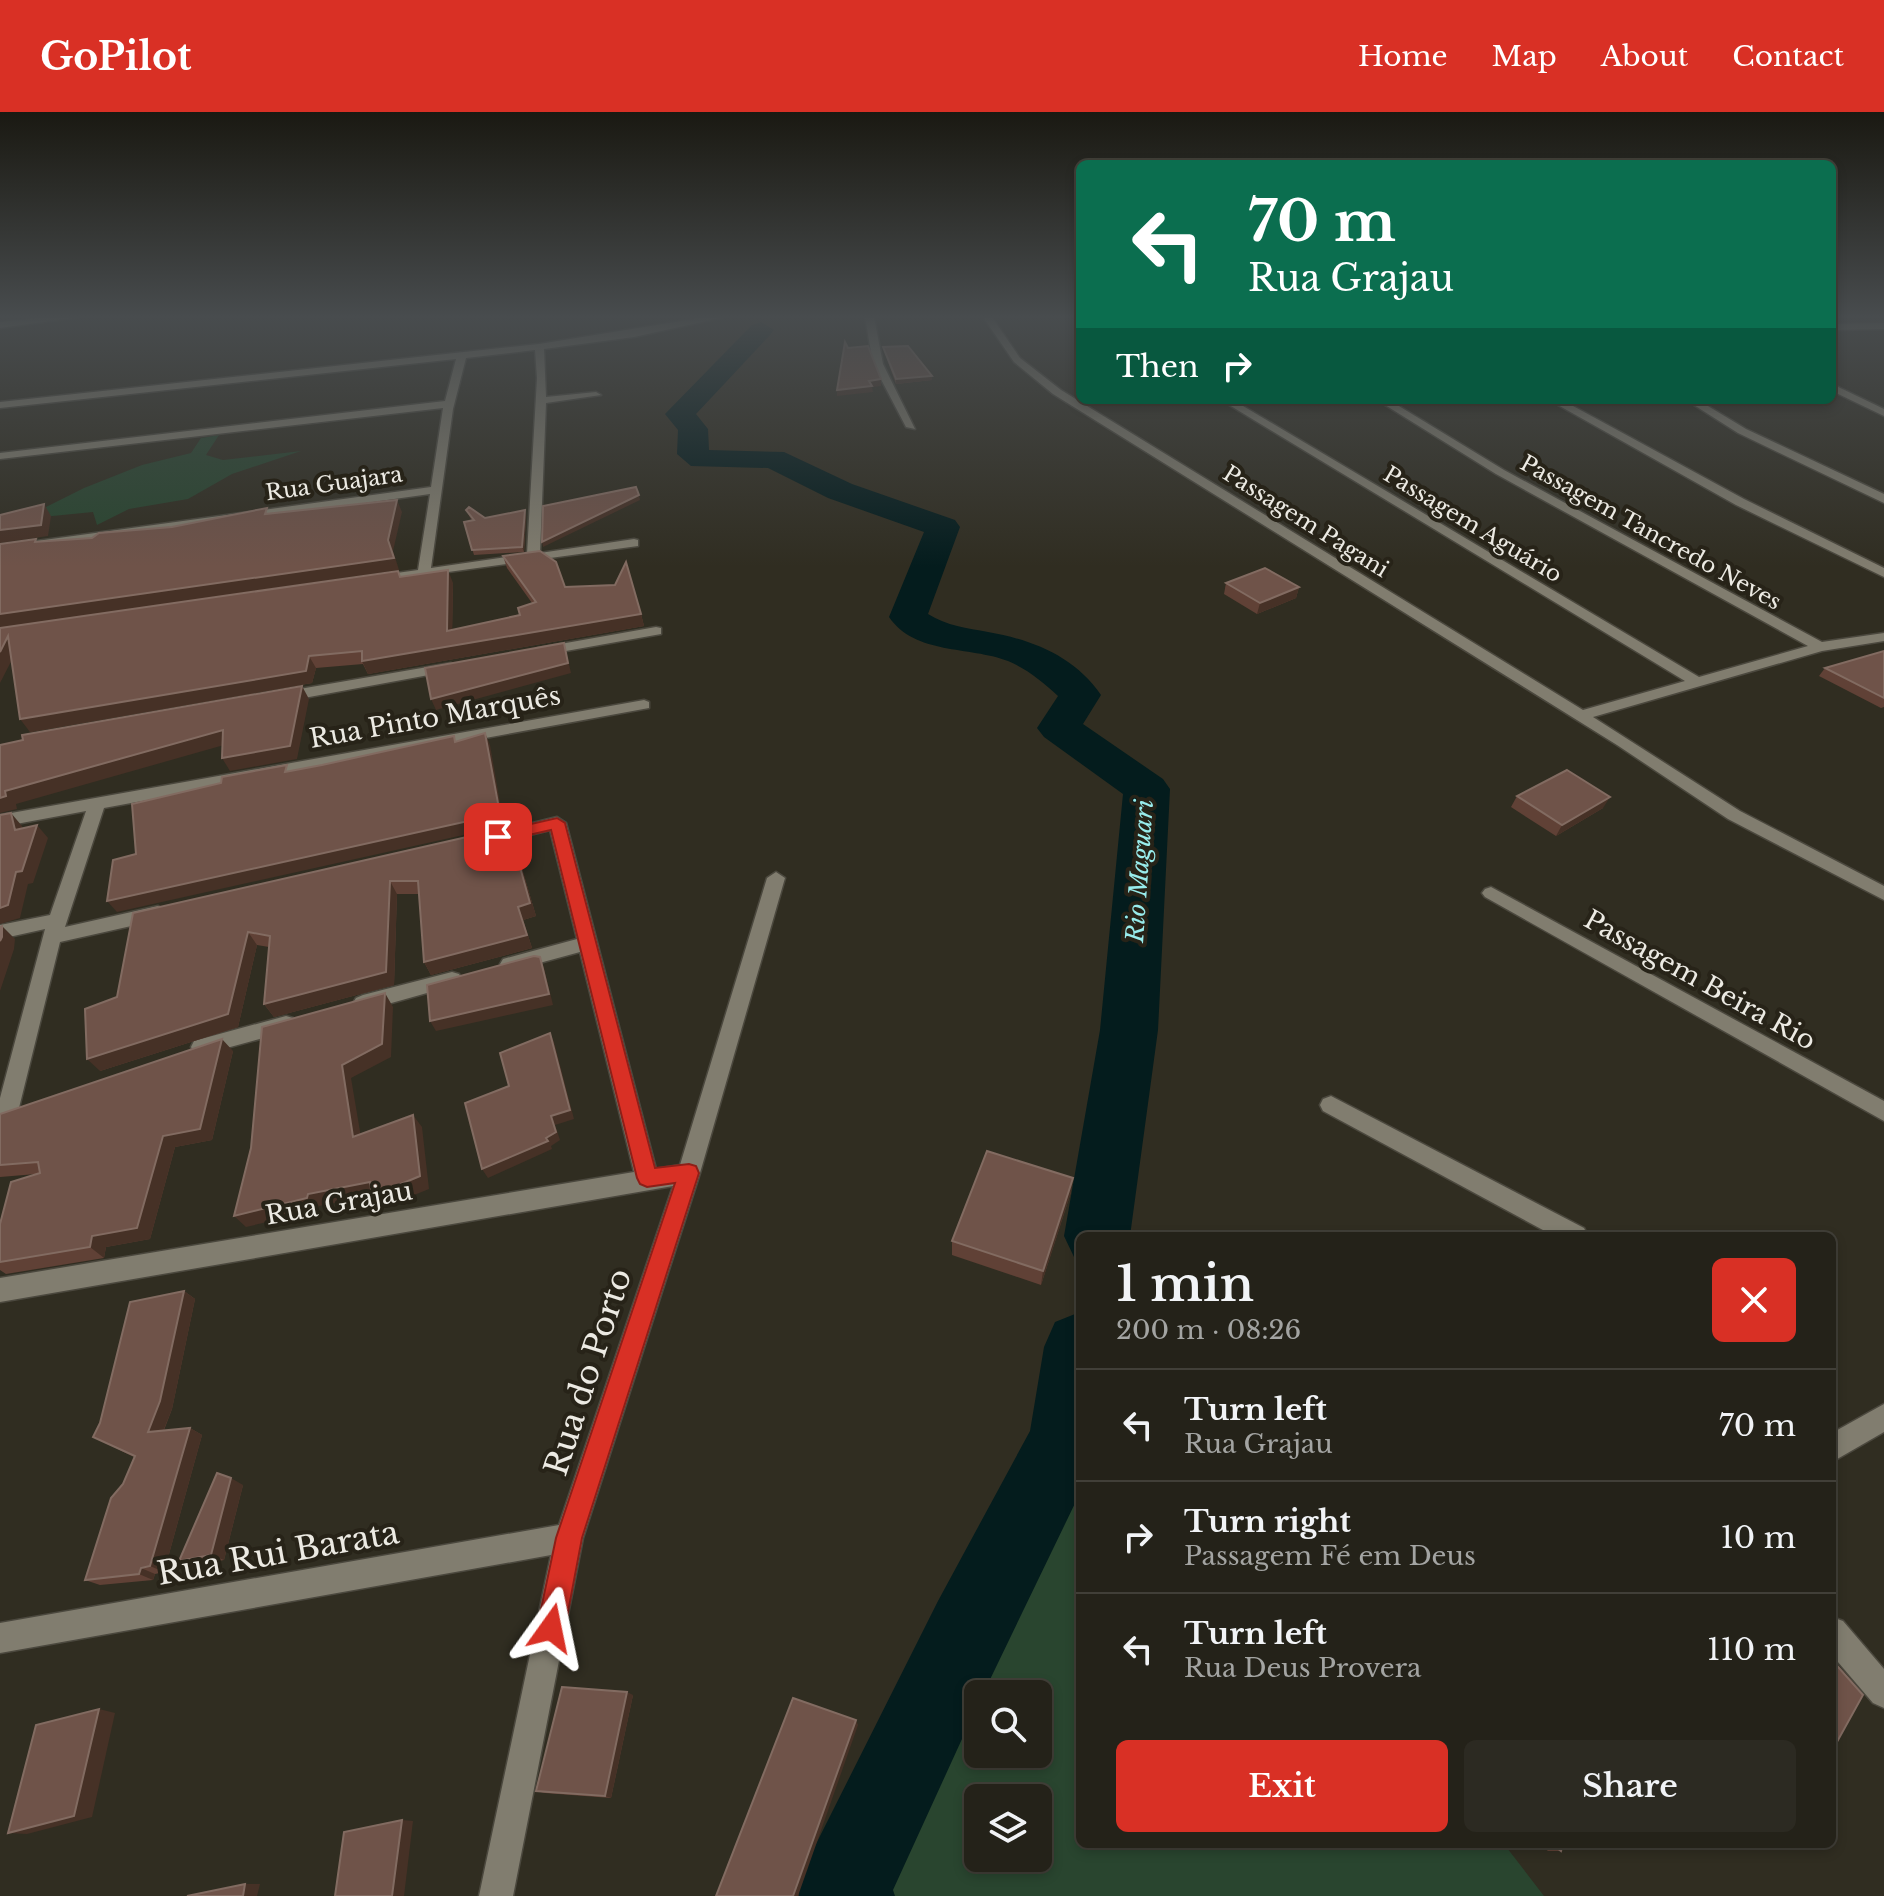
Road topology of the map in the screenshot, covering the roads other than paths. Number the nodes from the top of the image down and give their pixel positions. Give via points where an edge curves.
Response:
1 (45, 400) edge
2 (450, 400) edge
3 (547, 400) edge
4 (897, 400) edge
5 (1859, 400) edge
6 (540, 401) joint
7 (449, 404) junction
8 (1076, 404) edge
9 (1233, 404) edge
10 (1389, 404) edge
11 (1561, 404) edge
12 (1698, 404) edge
13 (0, 405) edge
14 (1884, 413) edge
15 (911, 427) dead end
16 (0, 456) edge
17 (436, 490) junction
18 (1884, 499) edge
19 (634, 543) dead end
20 (0, 550) edge
21 (533, 557) junction
22 (424, 573) junction
23 (1884, 573) edge
24 (361, 582) edge
25 (656, 631) dead end
26 (1884, 637) edge
27 (1820, 647) junction
28 (518, 655) edge
29 (472, 664) edge
30 (1699, 683) junction
31 (272, 699) edge
32 (644, 705) dead end
33 (1580, 716) junction
34 (97, 804) junction
35 (0, 821) edge
36 (465, 844) edge
37 (776, 878) dead end
38 (1491, 893) dead end
39 (1884, 894) edge
40 (175, 909) edge
41 (55, 928) junction
42 (0, 932) edge
43 (587, 943) junction
44 (349, 1007) edge
45 (304, 1019) edge
46 (186, 1053) edge
47 (8, 1083) edge
48 (34, 1105) edge
49 (1331, 1105) dead end
50 (1884, 1112) edge
51 (689, 1173) junction
52 (647, 1178) junction
53 (1569, 1232) edge
54 (0, 1290) edge
55 (1884, 1417) edge
56 (1836, 1444) edge
57 (569, 1538) junction
58 (1836, 1637) edge
59 (0, 1638) edge
60 (1884, 1692) edge
61 (496, 1896) edge

1 - 13 street
2 - 7 street
3 - 6 street
4 - 15 street
5 - 14 street
6 - 21 street
7 - 16 street
7 - 17 street
8 - 33 street, Passagem Pagani
9 - 30 street, Passagem Aguário
10 - 27 street, Passagem Tancredo Neves via 1500,472
11 - 23 street
12 - 18 street
17 - 20 street, Rua Guajara
17 - 22 street
19 - 21 street
21 - 22 street
22 - 24 street
25 - 28 street
26 - 27 street
27 - 30 street
29 - 31 street
30 - 33 street
32 - 34 street, Rua Pinto Marquês
33 - 39 street, Passagem Pagani via 1734,815
34 - 35 street, Rua Pinto Marquês
34 - 41 street
36 - 43 street via 557,823
37 - 51 street, Rua do Porto
38 - 50 street, Passagem Beira Rio
40 - 41 street
41 - 42 street
41 - 47 street
43 - 44 street
43 - 52 street
45 - 46 street
47 - 48 street via 6,1116
49 - 53 street
51 - 52 street, Rua Grajau
51 - 57 street, Rua do Porto
52 - 54 street, Rua Grajau
55 - 56 street
57 - 59 street, Rua Rui Barata
57 - 61 street, Rua do Porto
58 - 60 street

